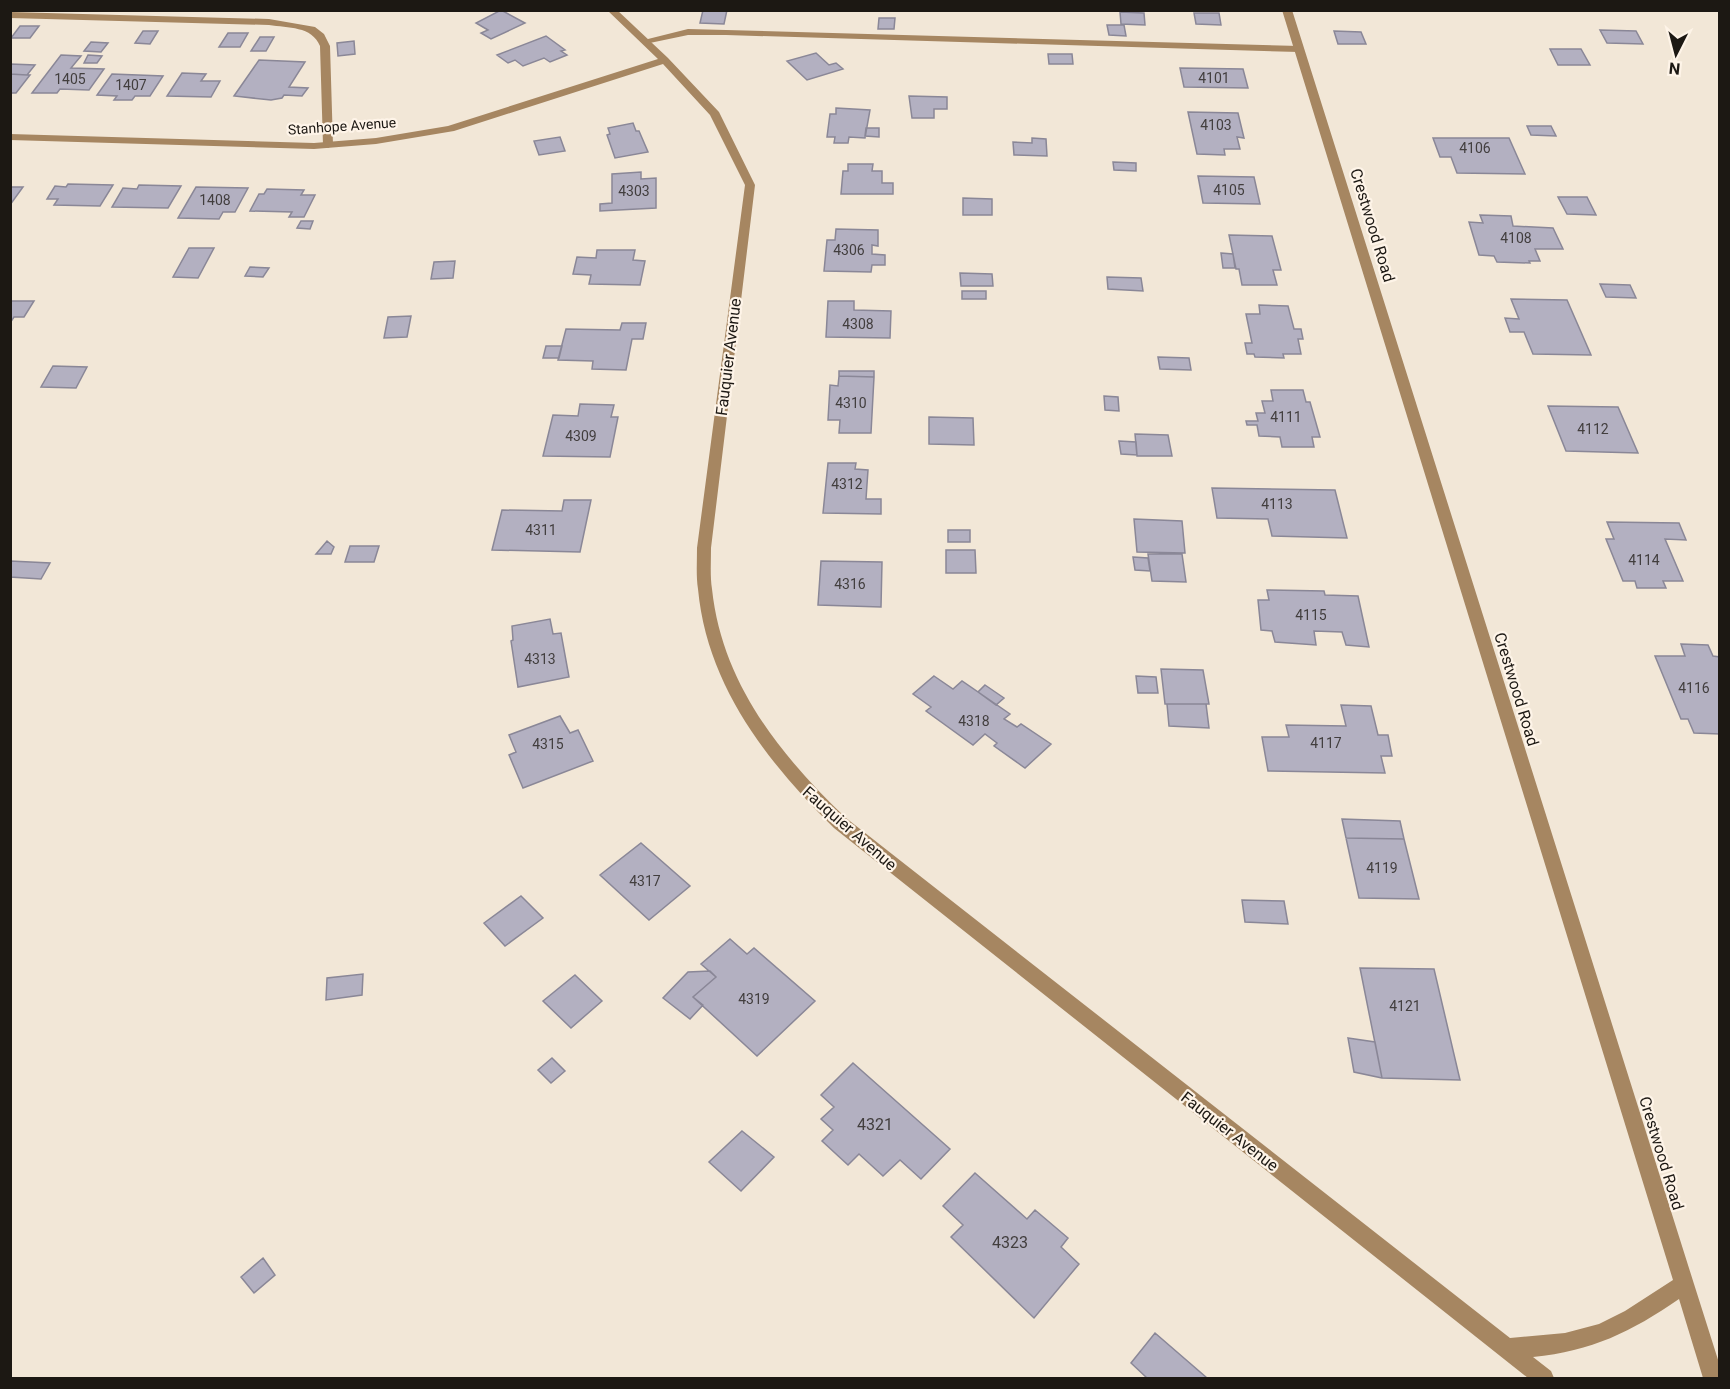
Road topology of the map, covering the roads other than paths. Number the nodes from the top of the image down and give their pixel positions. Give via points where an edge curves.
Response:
1 (611, 10) edge
2 (1287, 10) edge
3 (10, 15) edge
4 (645, 40) junction
5 (1299, 49) junction
6 (665, 60) junction
7 (10, 137) edge
8 (328, 145) junction
9 (1684, 1284) junction
10 (1506, 1349) junction
11 (1544, 1378) edge
12 (1713, 1378) edge

1 - 4 street, Fauquier Avenue
2 - 5 street, Crestwood Road
3 - 8 street via 269,22 312,29 325,46
4 - 5 street via 688,32 726,32
4 - 6 street, Fauquier Avenue
5 - 9 street, Crestwood Road
6 - 8 street, Stanhope Avenue via 450,129
6 - 10 street, Fauquier Avenue via 716,114 750,185 702,579 712,634 745,711 763,740 813,799 840,823
7 - 8 street, Stanhope Avenue
9 - 10 street via 1643,1312 1600,1334 1566,1343
9 - 12 street, Crestwood Road
10 - 11 street, Fauquier Avenue

